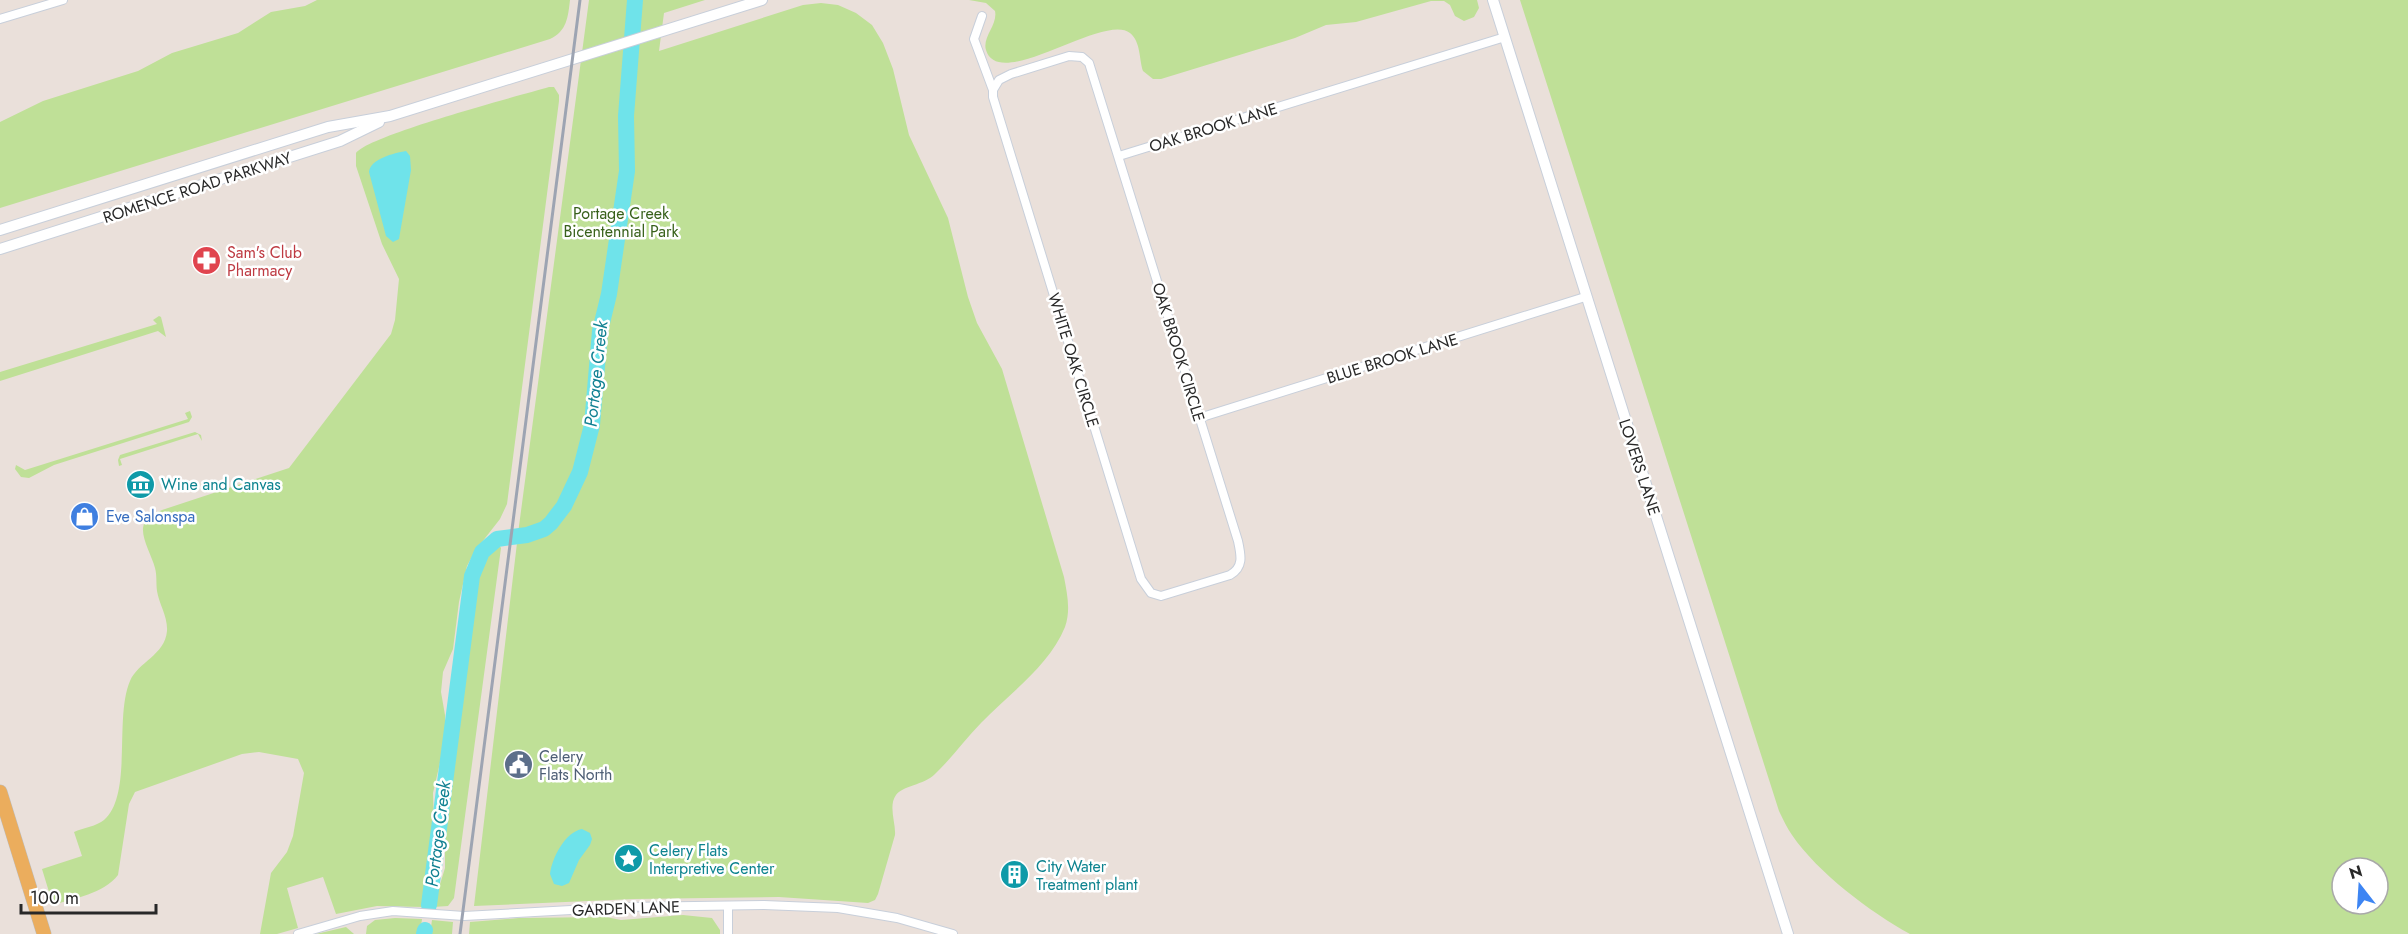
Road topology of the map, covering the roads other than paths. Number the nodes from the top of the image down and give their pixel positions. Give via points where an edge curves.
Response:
1 (63, 0) edge
2 (762, 0) edge
3 (1493, 0) edge
4 (982, 16) dead end
5 (0, 19) edge
6 (1504, 37) junction
7 (993, 90) junction
8 (390, 116) junction
9 (1119, 156) junction
10 (110, 195) junction
11 (115, 212) junction
12 (0, 230) edge
13 (0, 249) edge
14 (1586, 297) junction
15 (1199, 418) junction
16 (1240, 549) joint
17 (0, 792) edge
18 (728, 906) junction
19 (44, 934) edge
20 (298, 934) edge
21 (728, 934) edge
22 (953, 934) edge
23 (1788, 934) edge

1 - 5 street
2 - 8 street, ROMENCE ROAD PARKWAY
3 - 6 street, LOVERS LANE
4 - 7 street, WHITE OAK CIRCLE via 974,39
6 - 9 street, OAK BROOK LANE
6 - 14 street, LOVERS LANE
7 - 9 street via 999,80 1011,74 1069,56 1082,57 1090,67
7 - 16 street, WHITE OAK CIRCLE via 1143,585 1155,595 1166,596 1230,575 1241,563
8 - 10 street, ROMENCE ROAD PARKWAY via 328,127
8 - 11 street, ROMENCE ROAD PARKWAY via 339,141
9 - 15 street, OAK BROOK CIRCLE
10 - 11 street
10 - 12 street, ROMENCE ROAD PARKWAY
11 - 13 street, ROMENCE ROAD PARKWAY
14 - 15 street, BLUE BROOK LANE
14 - 23 street, LOVERS LANE
15 - 16 street, OAK BROOK CIRCLE
17 - 19 main road
18 - 20 street, GARDEN LANE via 464,916 393,911
18 - 21 street
18 - 22 street, GARDEN LANE via 838,908

